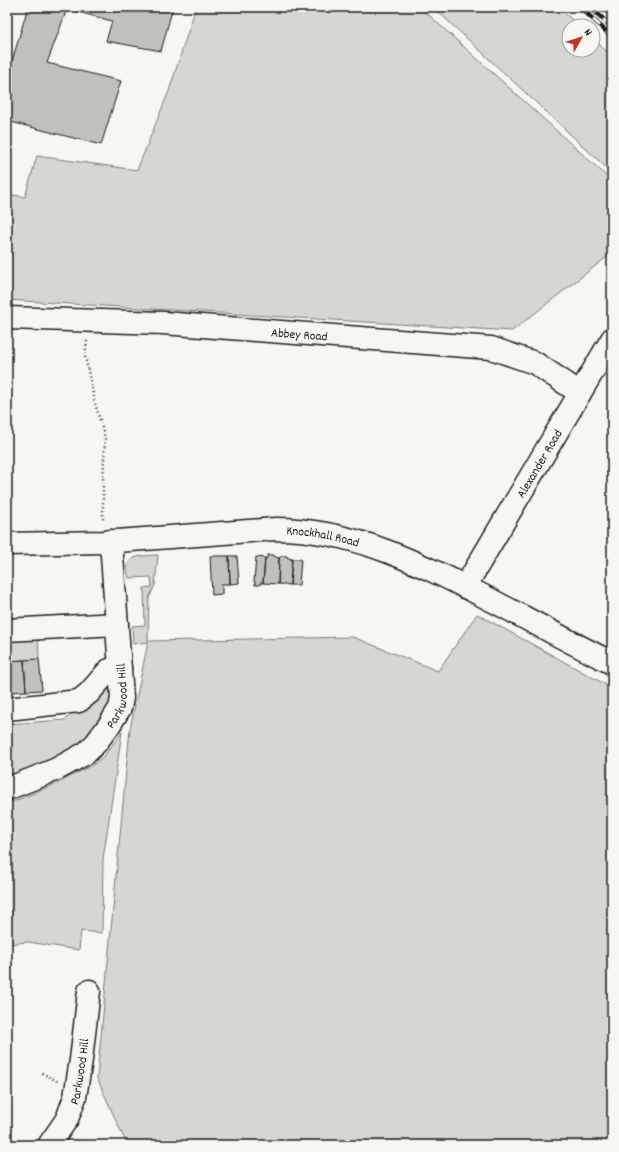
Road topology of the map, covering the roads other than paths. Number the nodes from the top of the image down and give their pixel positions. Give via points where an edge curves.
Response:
1 (7, 318) edge
2 (612, 339) edge
3 (580, 393) junction
4 (107, 541) junction
5 (7, 544) edge
6 (465, 587) junction
7 (117, 624) junction
8 (7, 630) edge
9 (612, 663) edge
10 (120, 668) junction
11 (7, 709) edge
12 (7, 789) edge
13 (89, 991) dead end
14 (49, 1145) edge

1 - 3 street, Abbey Road via 171,324 492,348 535,364
2 - 3 street, Alexander Road
3 - 6 street, Alexander Road
4 - 5 street, Knockhall Road
4 - 6 street, Knockhall Road via 252,530 302,530 352,540 395,554
4 - 7 street, Parkwood Hill
6 - 9 street, Knockhall Road
7 - 8 street
7 - 10 street, Parkwood Hill
10 - 11 street via 110,669 80,701
10 - 12 street, Parkwood Hill via 121,705 92,748 58,769
13 - 14 street, Parkwood Hill via 75,1097 67,1119

